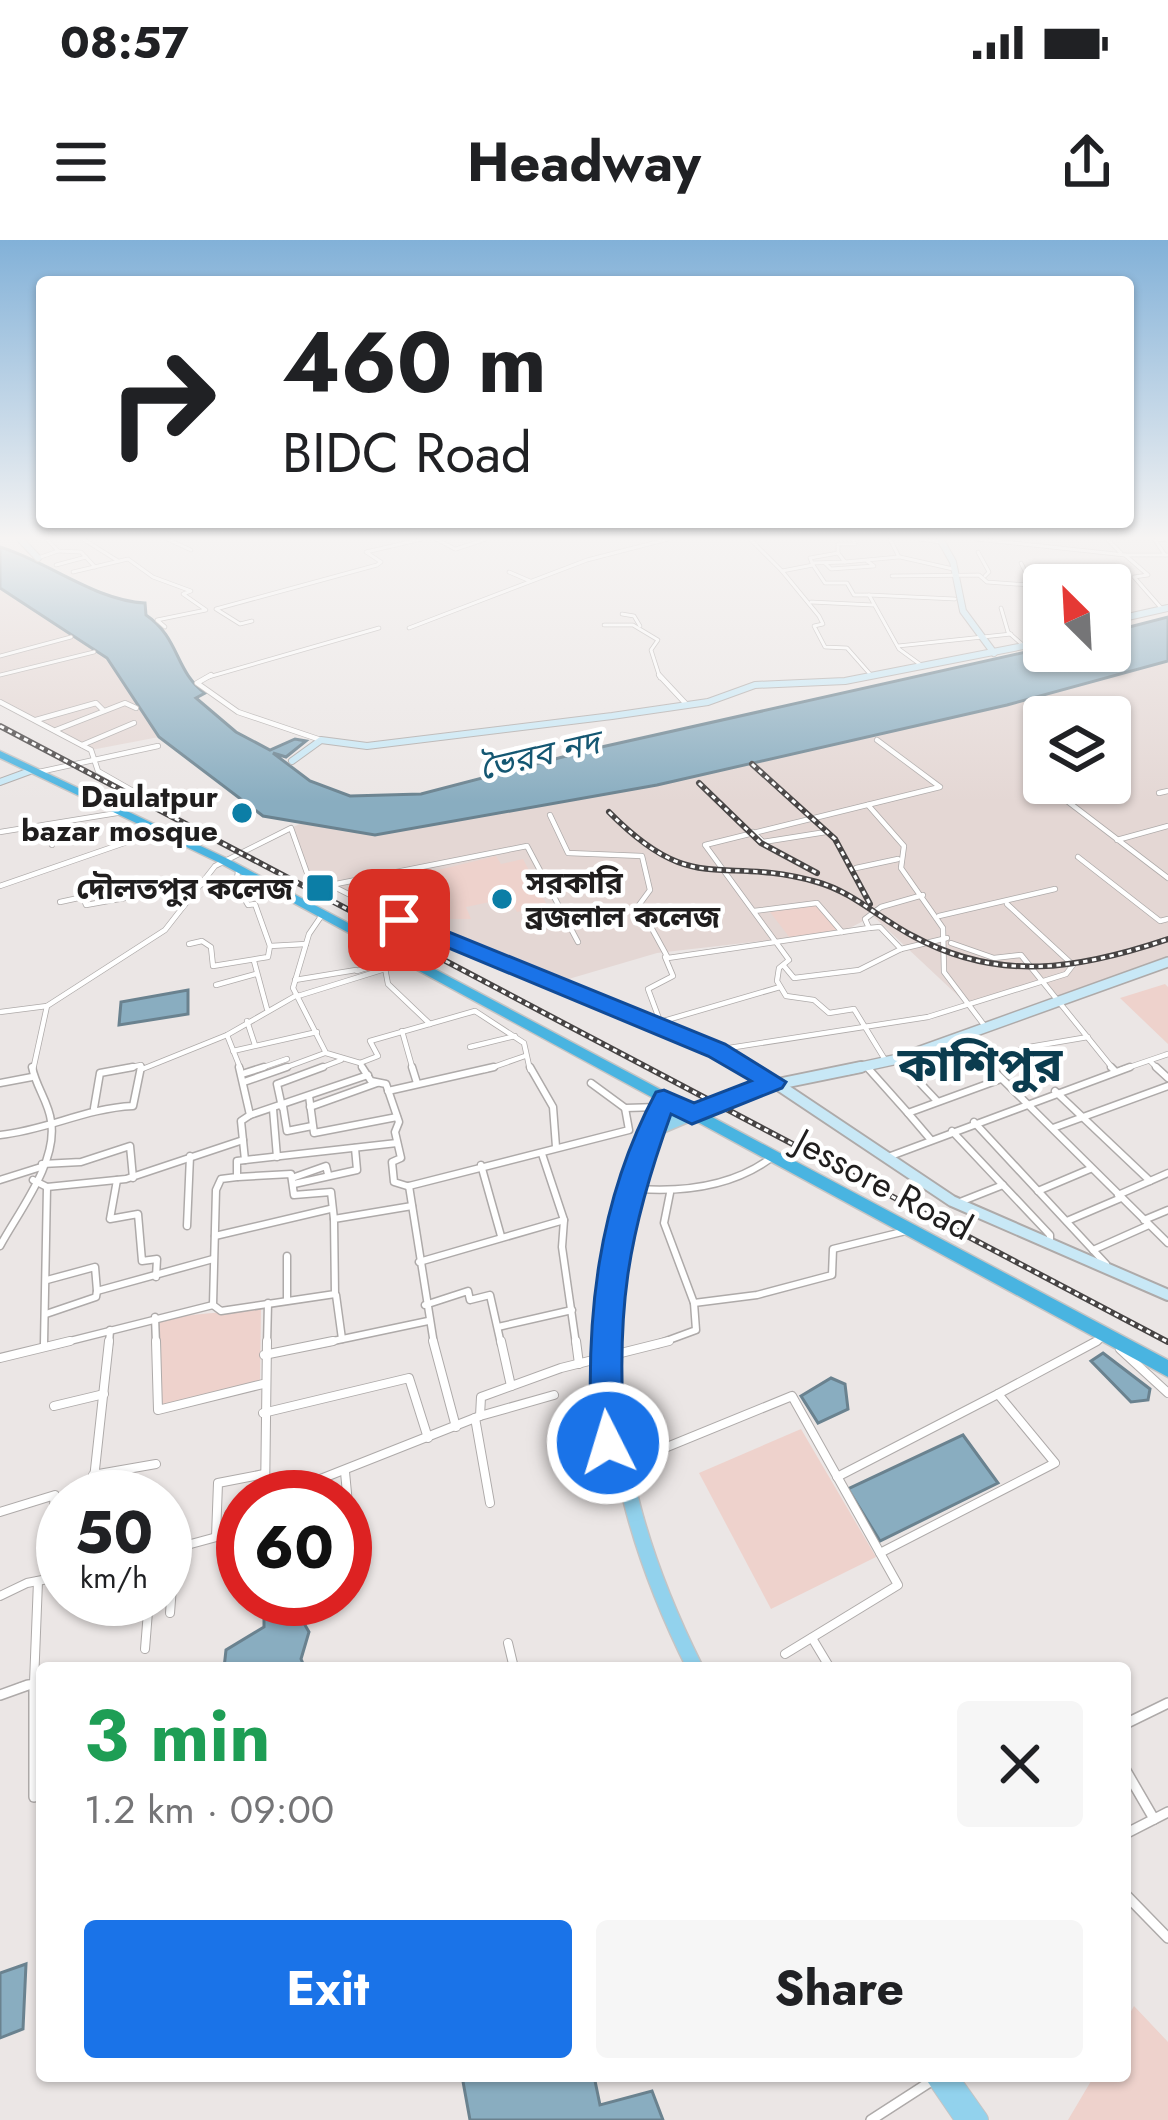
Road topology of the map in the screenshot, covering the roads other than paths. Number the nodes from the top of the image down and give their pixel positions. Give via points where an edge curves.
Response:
1 (413, 627) edge
2 (620, 627) edge
3 (814, 627) edge
4 (886, 627) edge
5 (974, 627) edge
6 (1008, 627) edge
7 (379, 628) dead end
8 (409, 628) dead end
9 (641, 629) joint
10 (1011, 634) junction
11 (981, 637) junction
12 (70, 638) dead end
13 (1023, 645) edge
14 (898, 646) junction
15 (1023, 646) edge
16 (94, 652) dead end
17 (994, 653) junction
18 (0, 656) edge
19 (924, 668) junction
20 (870, 674) junction
21 (0, 675) edge
22 (0, 702) edge
23 (687, 706) junction
24 (136, 708) dead end
25 (103, 710) junction
26 (37, 720) junction
27 (134, 723) dead end
28 (56, 730) junction
29 (321, 740) junction
30 (877, 740) dead end
31 (82, 745) junction
32 (158, 746) dead end
33 (0, 756) edge
34 (96, 757) junction
35 (292, 761) dead end
36 (35, 772) junction
37 (0, 782) edge
38 (1168, 791) edge
39 (1159, 793) dead end
40 (157, 804) dead end
41 (1072, 804) edge
42 (868, 805) junction
43 (117, 814) junction
44 (550, 815) dead end
45 (64, 821) junction
46 (1168, 826) edge
47 (0, 832) edge
48 (156, 832) junction
49 (753, 832) junction
50 (826, 832) dead end
51 (1118, 840) junction
52 (52, 845) dead end
53 (1078, 857) dead end
54 (898, 860) junction
55 (223, 862) junction
56 (856, 868) dead end
57 (238, 872) junction
58 (1168, 878) edge
59 (203, 884) junction
60 (332, 885) junction
61 (0, 886) edge
62 (1054, 889) dead end
63 (923, 895) junction
64 (60, 902) dead end
65 (1007, 904) junction
66 (754, 911) junction
67 (320, 914) junction
68 (939, 916) junction
69 (1168, 919) edge
70 (869, 928) junction
71 (842, 932) junction
72 (948, 940) junction
73 (578, 942) dead end
74 (777, 943) junction
75 (189, 944) dead end
76 (306, 944) junction
77 (270, 946) junction
78 (901, 949) junction
79 (665, 957) junction
80 (254, 960) junction
81 (387, 961) junction
82 (1164, 963) edge
83 (784, 966) junction
84 (358, 973) junction
85 (256, 974) junction
86 (295, 980) junction
87 (1044, 981) junction
88 (216, 985) dead end
89 (780, 987) junction
90 (298, 995) junction
91 (1059, 999) junction
92 (474, 1004) junction
93 (47, 1006) junction
94 (970, 1007) junction
95 (267, 1009) junction
96 (0, 1012) edge
97 (247, 1021) junction
98 (430, 1025) junction
99 (661, 1025) junction
100 (867, 1025) junction
101 (984, 1025) junction
102 (317, 1031) junction
103 (402, 1031) junction
104 (226, 1035) junction
105 (959, 1035) junction
106 (518, 1036) junction
107 (1088, 1037) junction
108 (255, 1045) junction
109 (470, 1047) dead end
110 (716, 1050) junction
111 (233, 1051) junction
112 (326, 1053) junction
113 (976, 1054) junction
114 (1168, 1054) edge
115 (525, 1055) junction
116 (892, 1058) junction
117 (287, 1059) dead end
118 (341, 1060) junction
119 (1150, 1061) junction
120 (360, 1063) junction
121 (985, 1063) junction
122 (141, 1065) junction
123 (865, 1065) junction
124 (1115, 1071) junction
125 (368, 1075) junction
126 (914, 1076) junction
127 (1166, 1076) edge
128 (33, 1077) junction
129 (243, 1078) junction
130 (299, 1078) junction
131 (1001, 1079) junction
132 (378, 1082) junction
133 (0, 1083) edge
134 (417, 1083) junction
135 (591, 1083) dead end
136 (774, 1085) junction
137 (335, 1086) junction
138 (388, 1091) junction
139 (1055, 1091) junction
140 (308, 1096) junction
141 (340, 1098) junction
142 (937, 1101) junction
143 (1024, 1102) junction
144 (664, 1103) junction
145 (280, 1107) junction
146 (310, 1107) junction
147 (94, 1108) junction
148 (625, 1108) junction
149 (908, 1112) junction
150 (692, 1114) junction
151 (250, 1115) junction
152 (397, 1117) junction
153 (1082, 1117) junction
154 (974, 1122) junction
155 (53, 1125) junction
156 (313, 1126) junction
157 (1052, 1129) junction
158 (952, 1131) junction
159 (0, 1135) edge
160 (243, 1140) junction
161 (932, 1140) junction
162 (397, 1143) junction
163 (556, 1147) junction
164 (355, 1148) junction
165 (542, 1154) junction
166 (190, 1156) junction
167 (888, 1156) junction
168 (277, 1157) junction
169 (771, 1158) junction
170 (245, 1160) junction
171 (481, 1165) junction
172 (41, 1166) junction
173 (1091, 1169) junction
174 (1168, 1173) edge
175 (237, 1177) junction
176 (133, 1178) junction
177 (0, 1180) edge
178 (33, 1180) junction
179 (117, 1180) junction
180 (292, 1181) junction
181 (1150, 1181) junction
182 (1003, 1185) junction
183 (409, 1186) junction
184 (47, 1187) junction
185 (635, 1189) junction
186 (670, 1191) junction
187 (1038, 1191) junction
188 (1120, 1197) junction
189 (957, 1203) junction
190 (412, 1205) junction
191 (330, 1209) junction
192 (1168, 1210) edge
193 (334, 1219) junction
194 (564, 1220) junction
195 (1066, 1221) junction
196 (1147, 1222) junction
197 (3, 1226) edge
198 (188, 1226) dead end
199 (910, 1231) junction
200 (215, 1236) junction
201 (502, 1237) junction
202 (1168, 1243) edge
203 (1050, 1244) junction
204 (0, 1246) edge
205 (1093, 1250) junction
206 (286, 1256) dead end
207 (214, 1259) junction
208 (419, 1262) junction
209 (1115, 1274) junction
210 (156, 1277) junction
211 (47, 1280) junction
212 (97, 1291) junction
213 (335, 1294) junction
214 (1168, 1295) edge
215 (286, 1300) junction
216 (694, 1303) junction
217 (268, 1304) junction
218 (213, 1305) junction
219 (425, 1305) junction
220 (572, 1310) junction
221 (46, 1314) junction
222 (155, 1317) junction
223 (428, 1321) junction
224 (498, 1327) junction
225 (110, 1330) junction
226 (342, 1339) junction
227 (1110, 1339) junction
228 (44, 1344) junction
229 (264, 1355) junction
230 (0, 1358) edge
231 (605, 1359) junction
232 (579, 1364) junction
233 (1168, 1370) edge
234 (263, 1384) junction
235 (511, 1386) junction
236 (1168, 1393) edge
237 (104, 1394) junction
238 (998, 1394) junction
239 (554, 1395) dead end
240 (54, 1406) dead end
241 (263, 1413) junction
242 (478, 1417) junction
243 (455, 1427) junction
244 (428, 1438) junction
245 (156, 1464) dead end
246 (620, 1466) junction
247 (95, 1470) edge
248 (122, 1470) edge
249 (265, 1470) edge
250 (349, 1470) edge
251 (837, 1477) junction
252 (36, 1501) edge
253 (490, 1503) dead end
254 (0, 1512) edge
255 (216, 1537) edge
256 (192, 1544) edge
257 (880, 1553) junction
258 (36, 1583) edge
259 (0, 1596) edge
260 (39, 1626) edge
261 (147, 1626) edge
262 (812, 1638) junction
263 (508, 1643) dead end
264 (145, 1649) dead end
265 (785, 1654) dead end
266 (513, 1662) edge
267 (687, 1662) edge
268 (688, 1662) edge
269 (826, 1662) edge
270 (34, 1683) junction
271 (0, 1695) edge
272 (1168, 1702) edge
273 (1131, 1721) edge
274 (1131, 1779) edge
275 (34, 1797) dead end
276 (1168, 1812) edge
277 (1154, 1819) junction
278 (1131, 1831) edge
279 (1131, 1900) edge
280 (1168, 1938) edge
281 (927, 2082) edge
282 (940, 2082) edge
283 (951, 2082) edge
284 (871, 2120) edge
285 (966, 2120) edge
286 (978, 2120) edge

1 - 8 street
2 - 9 street
3 - 20 street via 819,641 847,648
4 - 14 street
5 - 11 street
6 - 10 street
7 - 29 street via 246,659 197,683 264,723
9 - 23 street via 658,640 651,650 661,680
10 - 11 street
10 - 13 street
11 - 14 street
11 - 17 street
12 - 18 street
14 - 19 street
15 - 17 street
16 - 21 street
17 - 19 street
19 - 20 street
20 - 23 street via 755,685
22 - 26 street
23 - 29 street via 367,746
24 - 25 street
25 - 26 street via 96,704
25 - 28 street
26 - 28 street
27 - 31 street
28 - 31 street
29 - 35 street
30 - 42 street via 940,787
31 - 34 street
32 - 34 street
33 - 36 highway, Jessore Road
34 - 36 street
34 - 40 street via 103,774
36 - 37 street
36 - 43 highway, Jessore Road
36 - 55 highway, Jessore Road
38 - 39 street
41 - 51 street
42 - 49 street
42 - 54 street via 904,846
43 - 45 street
43 - 48 highway, Jessore Road
44 - 79 street via 568,854 642,856 650,890 639,905
45 - 47 street
45 - 52 street
46 - 51 street
48 - 55 highway, Jessore Road
48 - 61 street
49 - 50 street via 763,842
49 - 66 street via 705,845
51 - 58 street
53 - 69 street via 1160,921
54 - 56 street
54 - 63 street
55 - 57 highway, Jessore Road
55 - 59 street
55 - 60 street via 291,827 307,873
55 - 67 highway, Jessore Road
57 - 67 highway, Jessore Road
57 - 77 street via 239,894 255,904
59 - 64 street via 86,905 83,897
59 - 93 street via 156,937
60 - 73 street via 526,846
60 - 99 street via 429,934
62 - 65 street
63 - 68 street
63 - 70 street via 881,907 865,919
65 - 68 street
65 - 87 street via 1072,964
66 - 71 street via 818,903
66 - 74 street
67 - 76 street
67 - 81 highway, Jessore Road
68 - 72 street
70 - 71 street
70 - 78 street via 880,928
71 - 74 street
72 - 78 street
72 - 87 street via 994,958 1021,955
72 - 94 street via 944,972
74 - 79 street
74 - 83 street via 789,960
75 - 80 street via 211,947 213,966
76 - 77 street
76 - 86 street
77 - 80 street via 268,958
78 - 83 street via 828,977 794,978
79 - 99 street via 673,976 648,989
80 - 85 street
81 - 84 street
81 - 92 highway, Jessore Road
81 - 98 street via 388,984
82 - 91 street
83 - 89 street
84 - 86 street
84 - 90 street
85 - 88 street
85 - 95 street
86 - 90 street
87 - 91 street
87 - 94 street
89 - 99 street
89 - 100 street via 790,1000 814,1000 830,1013 854,1009
90 - 95 street
90 - 102 street
91 - 101 street
91 - 105 street
91 - 107 street
92 - 98 street
92 - 106 street
92 - 144 highway, Jessore Road
93 - 96 street
93 - 128 street
94 - 100 street
94 - 101 street
95 - 97 street
97 - 104 street
97 - 108 street
98 - 103 street
99 - 110 street
100 - 110 street
100 - 116 street
101 - 105 street
102 - 108 street
102 - 112 street
103 - 120 street via 370,1041 378,1056
103 - 134 street
104 - 111 street
104 - 122 street
105 - 113 street
105 - 116 street
106 - 109 street
106 - 115 street
107 - 121 street
107 - 124 street
108 - 111 street
110 - 136 street
111 - 129 street
112 - 118 street
112 - 129 street
113 - 121 street
113 - 126 street
114 - 119 street
115 - 134 street
115 - 163 street via 553,1107
116 - 123 street
116 - 126 street
117 - 129 street
118 - 120 street
118 - 130 street
119 - 124 street
119 - 127 street
120 - 125 street
121 - 131 street
122 - 147 street via 100,1073
122 - 147 street via 133,1106
123 - 136 street
123 - 149 street
124 - 139 street
125 - 132 street
125 - 137 street
126 - 142 street
127 - 153 street
128 - 133 street
128 - 155 street
129 - 151 street
130 - 140 street
130 - 145 street via 277,1084
131 - 142 street
131 - 143 street
132 - 138 street
132 - 141 street
134 - 138 street
135 - 148 street
136 - 150 street
136 - 167 street
137 - 140 street
137 - 141 street
138 - 152 street
139 - 143 street
139 - 153 street
140 - 145 street
140 - 146 street
141 - 146 street
142 - 149 street
143 - 154 street
143 - 157 street
144 - 148 street
144 - 150 highway, Jessore Road
144 - 231 main road via 611,1262
145 - 151 street
145 - 156 street via 287,1131
145 - 168 street
146 - 156 street
147 - 155 street
148 - 163 street via 629,1130
149 - 161 street
150 - 169 highway, Jessore Road
150 - 185 main road via 658,1129
151 - 160 street via 241,1121
152 - 156 street via 314,1133
152 - 162 street
153 - 157 street
153 - 181 street
154 - 158 street
154 - 187 street
155 - 159 street
155 - 172 street
157 - 173 street
158 - 161 street
158 - 182 street
160 - 166 street
160 - 170 street
161 - 167 street
162 - 164 street
162 - 183 street via 394,1182
163 - 165 street
164 - 168 street
164 - 180 street via 357,1170
165 - 171 street
165 - 194 street
166 - 176 street
166 - 198 street
167 - 189 street
168 - 170 street
169 - 186 street via 757,1172
169 - 199 highway, Jessore Road
170 - 175 street via 237,1161
171 - 183 street
171 - 201 street
172 - 176 street via 130,1146
172 - 177 street
172 - 178 street
173 - 187 street
173 - 188 street
174 - 181 street
175 - 180 street
175 - 200 street via 221,1179 216,1190
176 - 179 street
178 - 184 street
178 - 197 street
179 - 184 street
179 - 210 street via 110,1220 138,1214 142,1262 158,1259
180 - 191 street via 294,1195 331,1192
181 - 188 street
182 - 189 street
182 - 203 street via 1051,1235
183 - 190 street
184 - 211 street
185 - 186 street
185 - 231 main road via 615,1263
186 - 216 street via 664,1223
187 - 195 street
188 - 195 street
188 - 196 street
189 - 203 street
190 - 193 street
190 - 208 street
191 - 193 street
191 - 200 street
192 - 196 street
193 - 213 street
194 - 201 street
194 - 220 street
195 - 205 street
196 - 202 street
196 - 205 street
197 - 204 street
199 - 216 street via 832,1249 832,1275
199 - 227 highway, Jessore Road
200 - 207 street
201 - 208 street
203 - 209 street
205 - 209 street
206 - 215 street
207 - 210 street
207 - 218 street
208 - 219 street
209 - 214 street
210 - 212 street
211 - 212 street via 95,1267
211 - 221 street
212 - 221 street
213 - 215 street
213 - 226 street
215 - 217 street
216 - 231 street via 693,1333
217 - 218 street via 221,1311
217 - 229 street
218 - 222 street
219 - 223 street
219 - 224 street via 468,1291 470,1300 490,1294
220 - 224 street
220 - 232 street
221 - 228 street
222 - 225 street
222 - 234 street via 158,1410
223 - 226 street
223 - 243 street
224 - 235 street
225 - 228 street
225 - 237 street
226 - 229 street
227 - 233 highway, Jessore Road
227 - 236 street
227 - 238 street
228 - 230 street
229 - 234 street
231 - 232 street
231 - 246 main road
231 - 267 main road via 620,1502
232 - 235 street
234 - 241 street
235 - 242 street via 481,1397
237 - 240 street
237 - 247 street
238 - 251 street
238 - 257 street via 1055,1462
239 - 242 street
241 - 244 street via 409,1378
241 - 249 street
242 - 243 street
242 - 253 street
243 - 244 street
244 - 250 street
245 - 248 street
246 - 251 street via 792,1396
246 - 268 main road via 647,1563
251 - 257 street
252 - 254 street
255 - 256 street
257 - 262 street via 898,1585
258 - 259 street
260 - 270 street
261 - 264 street
262 - 265 street
262 - 269 street
263 - 266 street
270 - 271 street
270 - 275 street
272 - 273 street
274 - 277 street
276 - 277 street
277 - 278 street
279 - 280 street
281 - 284 street
282 - 285 main road
283 - 286 main road

